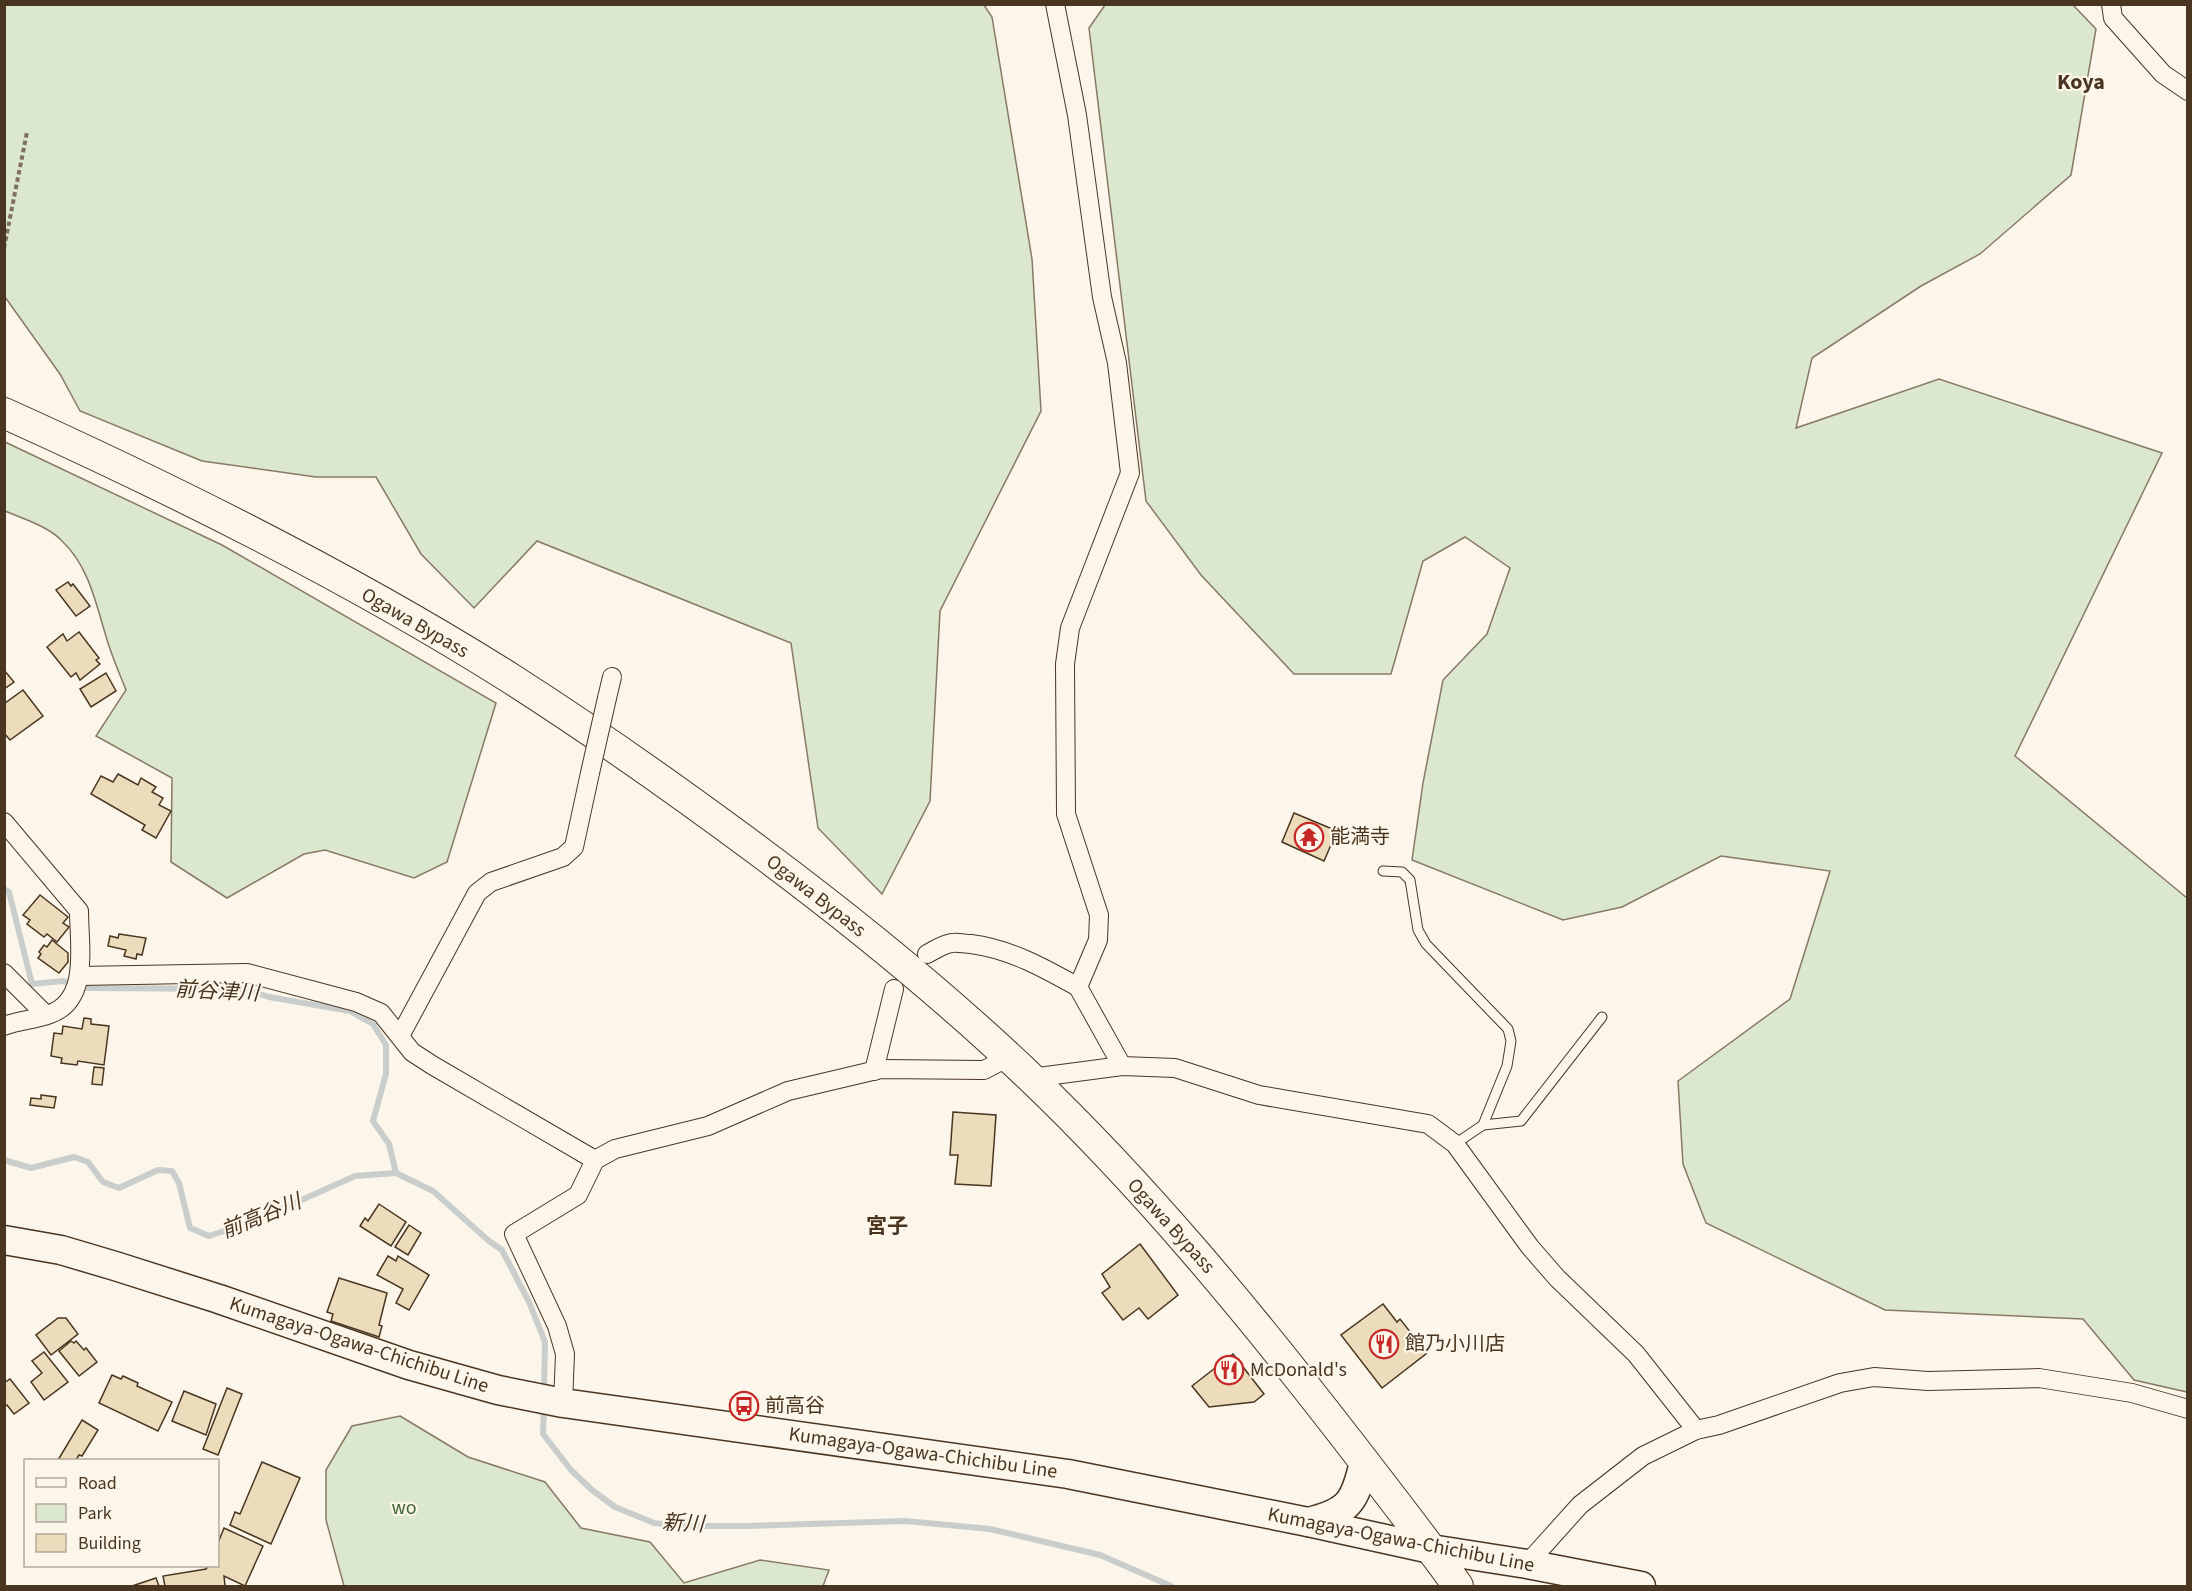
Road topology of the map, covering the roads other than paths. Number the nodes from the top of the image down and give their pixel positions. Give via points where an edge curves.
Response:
1 (1055, 4) edge
2 (2111, 4) edge
3 (2187, 91) edge
4 (4, 413) edge
5 (612, 677) dead end
6 (4, 822) edge
7 (1383, 871) dead end
8 (927, 954) dead end
9 (4, 973) edge
10 (79, 976) junction
11 (1078, 987) junction
12 (894, 989) dead end
13 (46, 1015) junction
14 (1602, 1017) dead end
15 (4, 1026) edge
16 (400, 1036) junction
17 (1009, 1057) junction
18 (1122, 1066) junction
19 (874, 1071) junction
20 (1031, 1078) junction
21 (1483, 1125) junction
22 (1455, 1144) junction
23 (595, 1160) junction
24 (4, 1240) edge
25 (563, 1403) junction
26 (2187, 1409) edge
27 (1696, 1430) junction
28 (1364, 1462) junction
29 (1308, 1522) junction
30 (1431, 1550) junction
31 (1528, 1575) edge
32 (1458, 1587) edge
33 (1641, 1587) edge

1 - 11 street via 1077,115 1102,297 1117,363 1130,472 1070,628 1065,664 1066,814 1099,915 1098,940
2 - 3 street via 2113,18 2163,74
4 - 17 highway, Ogawa Bypass via 275,545 506,676 694,802 811,890
5 - 16 street, bridge via 574,847 563,857 491,882 477,893
6 - 10 street via 79,911
7 - 21 lane via 1402,872 1410,880 1418,930 1426,944 1508,1029 1511,1041 1507,1066
8 - 11 street via 953,942 983,946 1043,967
9 - 13 street
10 - 13 street via 76,991 65,1005
10 - 16 street via 247,973 356,1002 381,1013
11 - 18 street
12 - 19 street
13 - 15 street
14 - 21 lane via 1521,1121
16 - 23 street via 412,1052 432,1065
17 - 19 street via 984,1070
17 - 20 highway, Ogawa Bypass
18 - 20 street
18 - 22 street via 1175,1068 1258,1095 1428,1124
19 - 23 street via 788,1091 708,1126 615,1149
20 - 28 highway, Ogawa Bypass via 1179,1233 1271,1340
21 - 22 lane
22 - 27 street via 1530,1247 1636,1354
23 - 25 street via 578,1195 514,1234 560,1335 565,1354
24 - 25 main road, Kumagaya-Ogawa-Chichibu Line via 61,1250 115,1266 409,1365
25 - 29 main road, Kumagaya-Ogawa-Chichibu Line via 1068,1474
26 - 27 street via 2132,1393 2039,1378 1928,1382 1874,1377 1840,1383
27 - 31 street via 1643,1456 1580,1505
28 - 29 main road via 1355,1495 1346,1506 1330,1517
28 - 30 highway, Ogawa Bypass
29 - 30 main road, Kumagaya-Ogawa-Chichibu Line
30 - 31 main road, Kumagaya-Ogawa-Chichibu Line
30 - 32 highway, Ogawa Bypass
31 - 33 main road via 1536,1582 1569,1572

